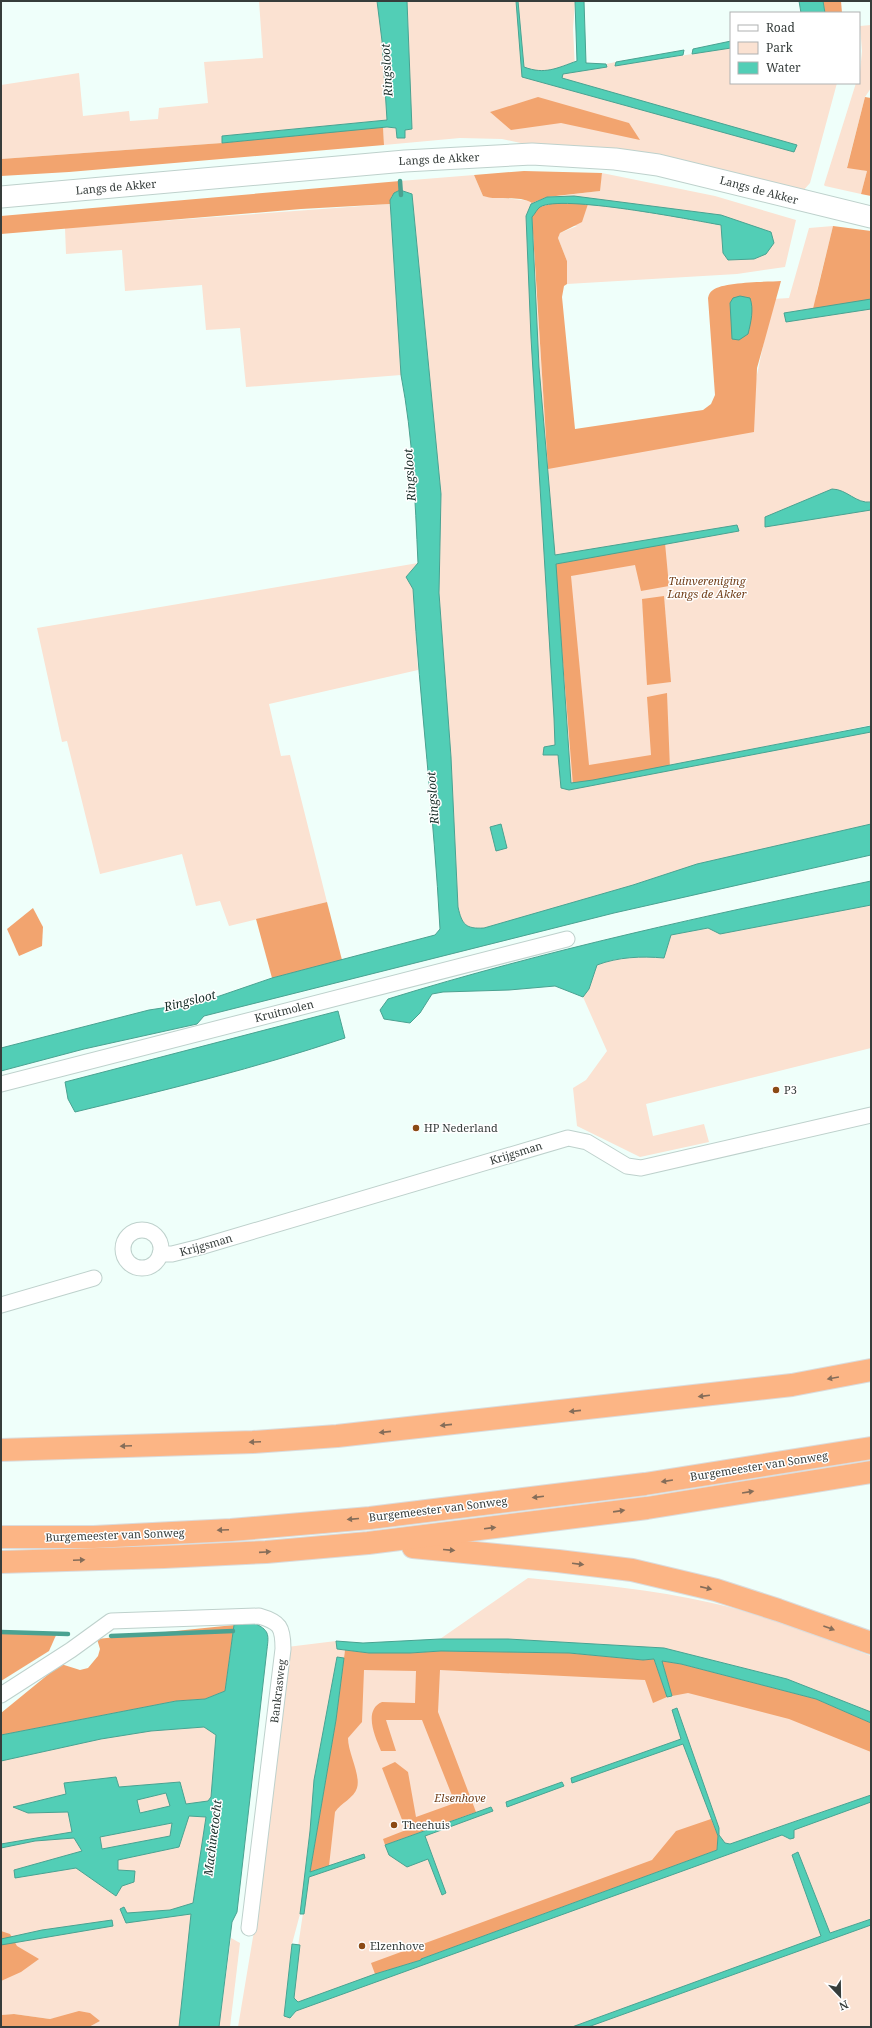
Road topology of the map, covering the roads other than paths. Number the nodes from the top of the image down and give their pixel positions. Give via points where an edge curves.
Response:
1 (1, 197) edge
2 (871, 217) edge
3 (567, 939) dead end
4 (1, 1084) edge
5 (871, 1115) edge
6 (160, 1254) dead end
7 (94, 1278) dead end
8 (1, 1305) edge
9 (871, 1370) edge
10 (871, 1448) edge
11 (4, 1450) edge
12 (871, 1472) edge
13 (1, 1537) edge
14 (368, 1543) junction
15 (1, 1562) edge
16 (871, 1643) edge
17 (1, 1695) edge
18 (249, 1928) dead end

1 - 2 street, Langs de Akker via 405,161 532,154 615,159 658,165
3 - 4 street, Kruitmolen
5 - 6 street, Krijgsman via 641,1168 627,1166 587,1142 568,1138 200,1247 172,1254
7 - 8 street
9 -> 11 highway via 792,1385 337,1436 253,1442
10 -> 13 highway, Burgemeester van Sonweg via 645,1484 370,1518 231,1530 102,1537
14 -> 12 highway via 647,1508
15 -> 14 highway via 188,1556
14 -> 16 highway via 632,1570 716,1590
17 - 18 street, Bankrasweg via 111,1621 259,1616 279,1624 283,1634 283,1649

